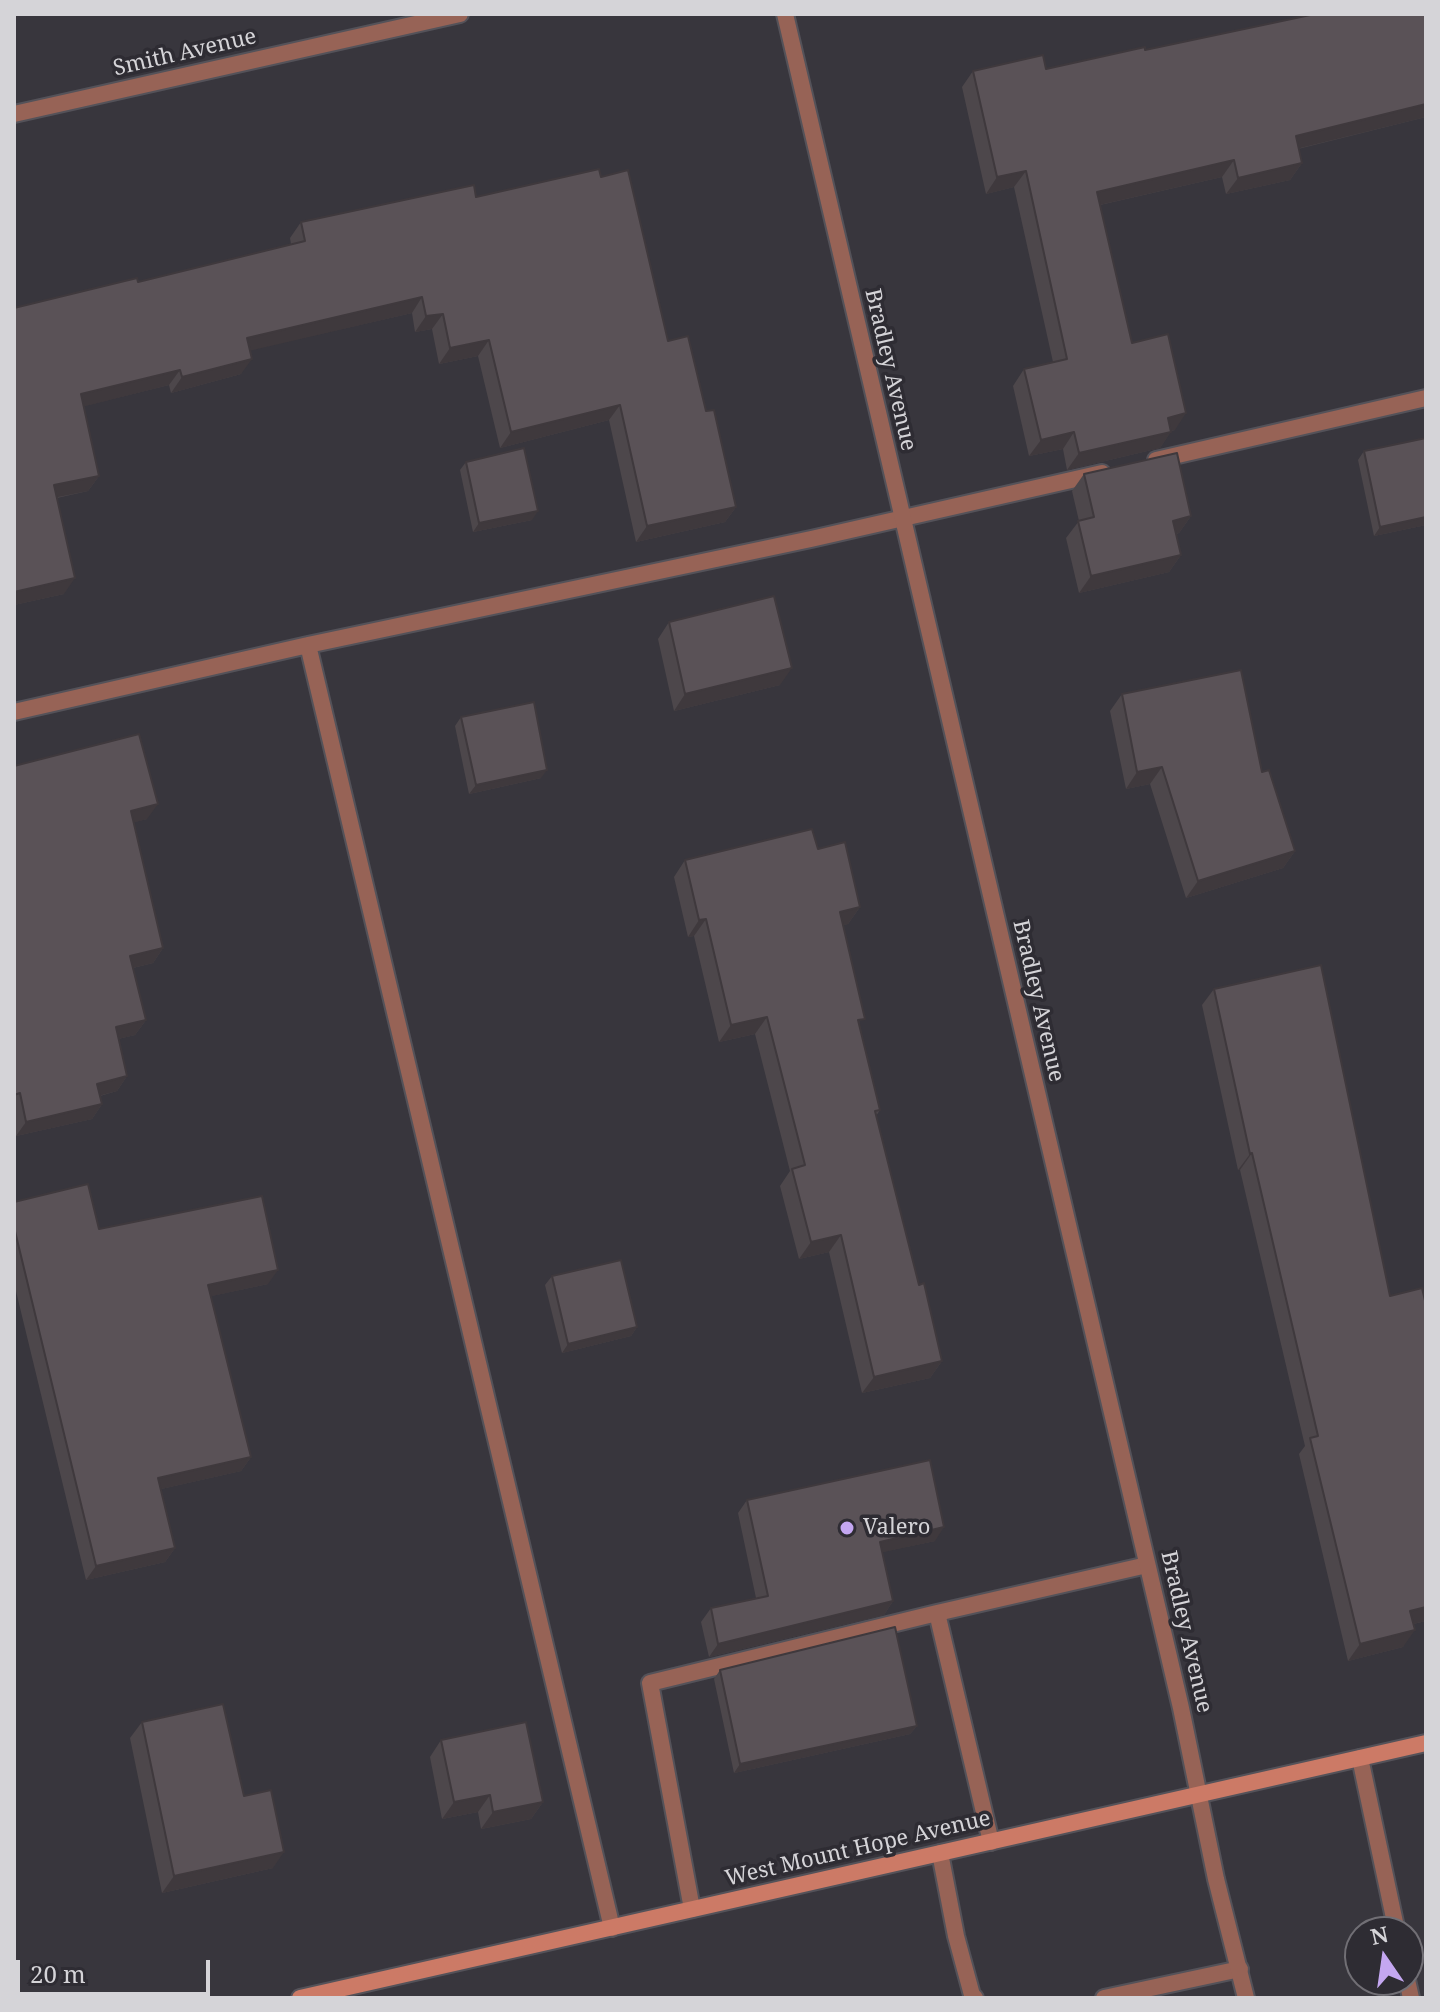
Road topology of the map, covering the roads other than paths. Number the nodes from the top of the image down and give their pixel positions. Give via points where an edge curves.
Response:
1 (460, 14) edge
2 (785, 14) edge
3 (14, 114) edge
4 (1426, 398) edge
5 (902, 519) junction
6 (308, 645) junction
7 (14, 712) edge
8 (1147, 1565) junction
9 (937, 1613) junction
10 (1426, 1743) edge
11 (1360, 1758) junction
12 (1200, 1795) junction
13 (991, 1842) junction
14 (940, 1853) junction
15 (692, 1909) junction
16 (1394, 1916) edge
17 (612, 1928) junction
18 (1240, 1969) junction
19 (1132, 1995) edge
20 (300, 1998) edge
21 (975, 1998) edge
22 (1104, 1998) edge
23 (1246, 1998) edge

1 - 3 street, Smith Avenue
2 - 5 street, Bradley Avenue
4 - 5 street
5 - 6 street
5 - 8 street, Bradley Avenue
6 - 7 street
6 - 17 street
8 - 9 street
8 - 12 street, Bradley Avenue
9 - 13 street
9 - 15 street via 650,1683
10 - 11 street, West Mount Hope Avenue
11 - 12 street, West Mount Hope Avenue
11 - 16 street
12 - 13 street, West Mount Hope Avenue
12 - 18 street, Bradley Avenue
13 - 14 street, West Mount Hope Avenue
14 - 15 street, West Mount Hope Avenue
14 - 21 street
15 - 17 street, West Mount Hope Avenue
17 - 20 street, West Mount Hope Avenue
18 - 19 street
18 - 23 street, Bradley Avenue
19 - 22 street

